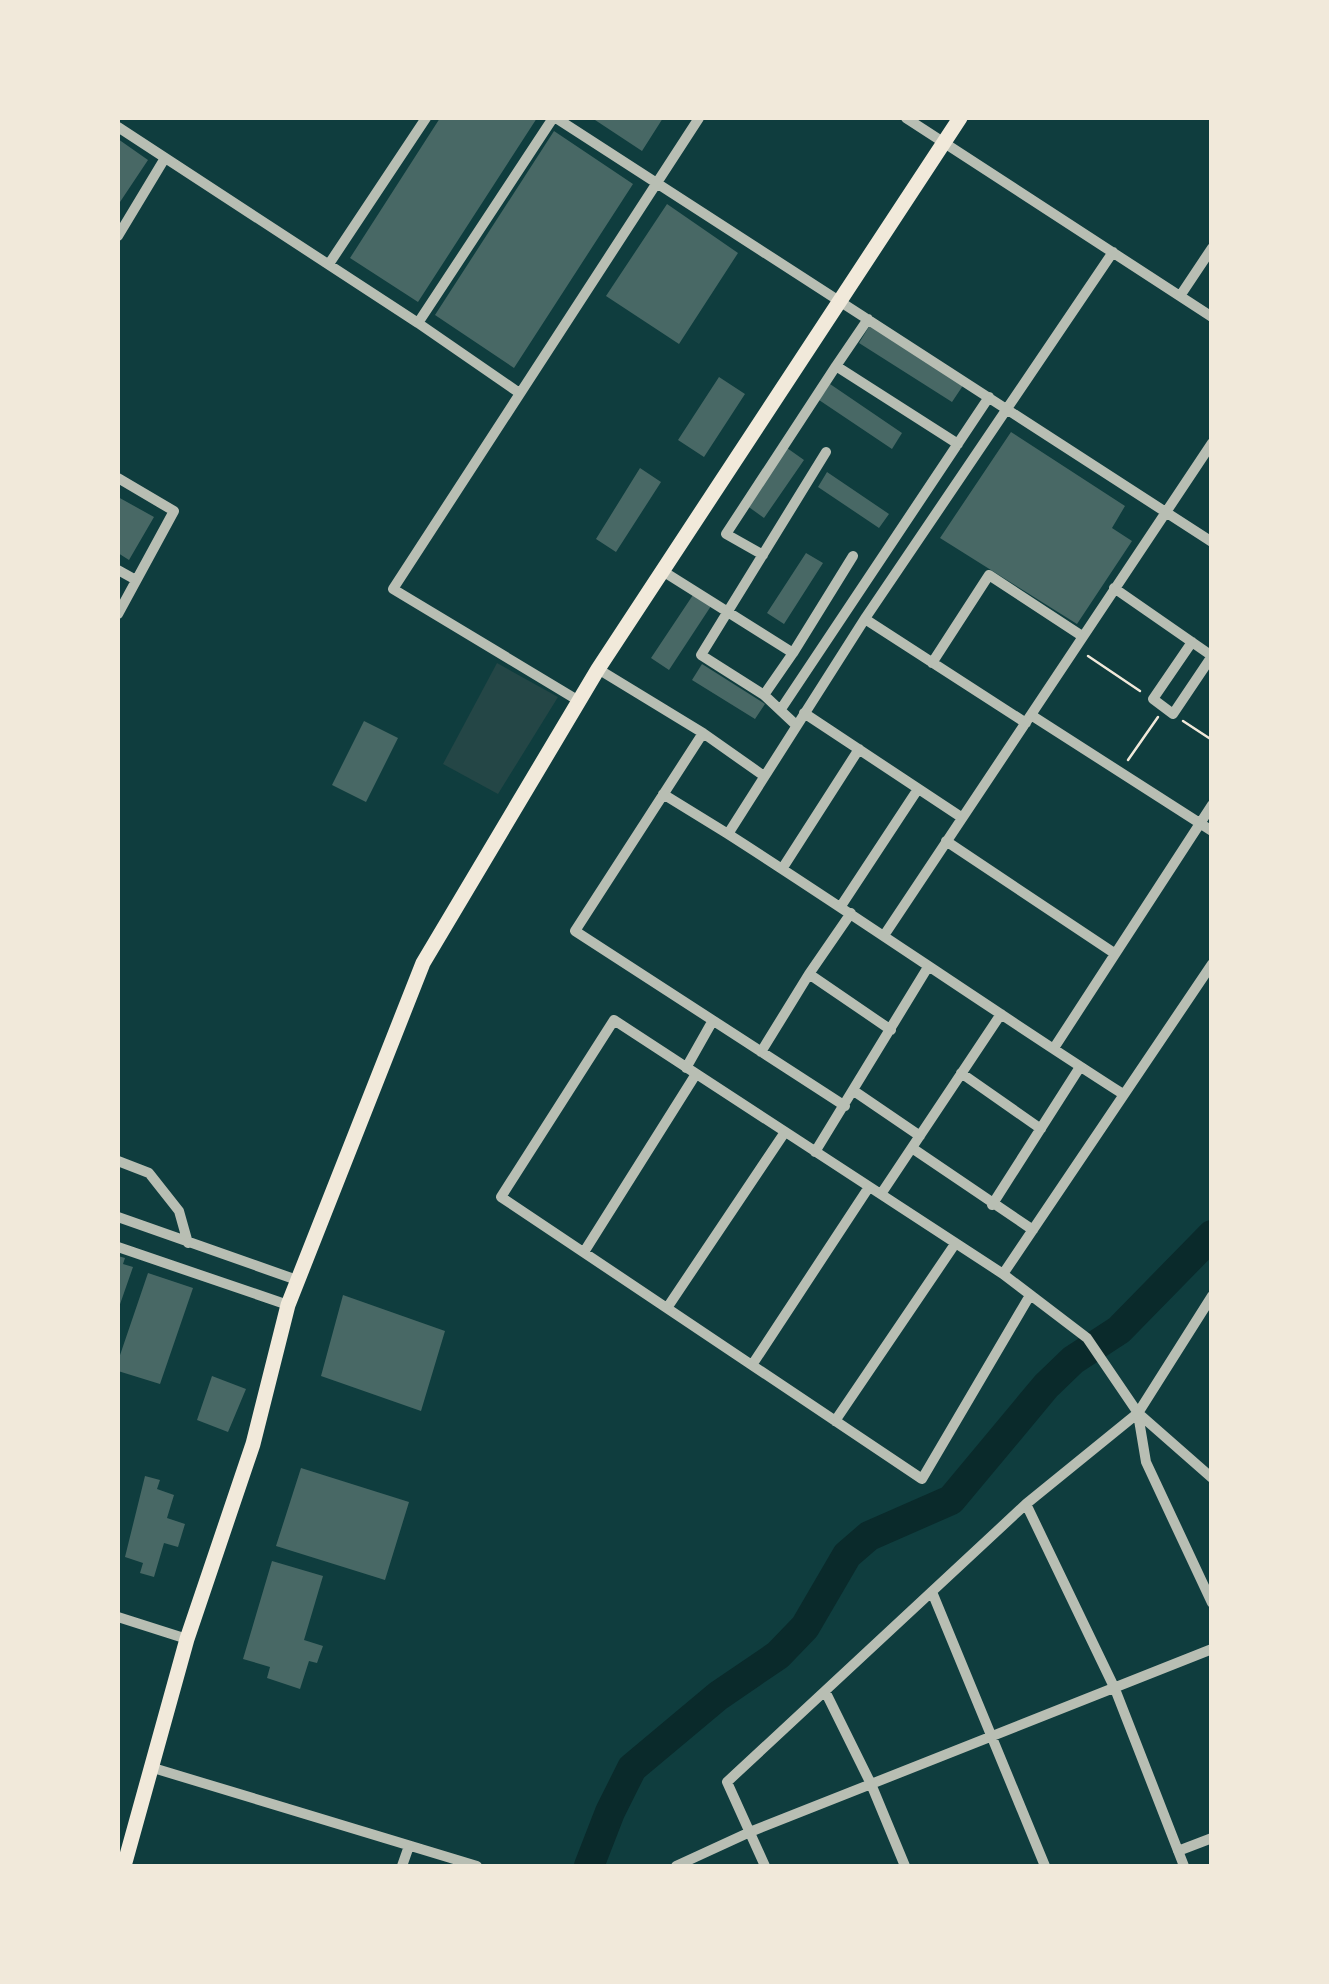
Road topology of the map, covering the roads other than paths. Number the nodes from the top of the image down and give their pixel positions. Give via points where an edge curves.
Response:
1 (426, 118) edge
2 (554, 118) edge
3 (699, 118) edge
4 (906, 118) edge
5 (960, 118) edge
6 (118, 127) edge
7 (946, 142) junction
8 (165, 158) junction
9 (656, 182) junction
10 (118, 236) edge
11 (1212, 248) edge
12 (1113, 252) junction
13 (329, 264) junction
14 (1180, 296) junction
15 (840, 303) junction
16 (1212, 317) edge
17 (868, 320) junction
18 (418, 323) junction
19 (836, 366) junction
20 (518, 392) junction
21 (988, 398) junction
22 (1008, 409) junction
23 (1212, 443) edge
24 (958, 444) junction
25 (826, 452) dead end
26 (118, 478) edge
27 (1166, 512) junction
28 (1212, 542) edge
29 (763, 555) junction
30 (853, 556) dead end
31 (118, 570) edge
32 (661, 570) junction
33 (136, 580) junction
34 (1114, 588) junction
35 (727, 611) junction
36 (118, 614) edge
37 (864, 619) junction
38 (1078, 642) junction
39 (1192, 642) junction
40 (793, 653) junction
41 (1212, 656) edge
42 (932, 662) junction
43 (598, 670) junction
44 (764, 695) junction
45 (579, 701) junction
46 (781, 708) junction
47 (804, 713) junction
48 (1029, 719) junction
49 (796, 725) junction
50 (703, 733) junction
51 (859, 749) junction
52 (764, 776) junction
53 (918, 789) junction
54 (662, 794) junction
55 (1212, 805) edge
56 (961, 817) junction
57 (1199, 823) junction
58 (1212, 832) edge
59 (728, 834) junction
60 (946, 841) junction
61 (782, 869) junction
62 (840, 906) junction
63 (852, 914) junction
64 (885, 934) junction
65 (1114, 952) junction
66 (1212, 964) edge
67 (928, 967) junction
68 (809, 974) junction
69 (1001, 1014) junction
70 (712, 1022) junction
71 (890, 1030) junction
72 (1054, 1048) junction
73 (761, 1052) junction
74 (1080, 1067) junction
75 (691, 1071) junction
76 (962, 1073) junction
77 (854, 1091) junction
78 (1123, 1094) junction
79 (845, 1106) junction
80 (1040, 1128) junction
81 (785, 1132) junction
82 (920, 1136) junction
83 (912, 1148) junction
84 (816, 1152) junction
85 (118, 1161) edge
86 (869, 1188) junction
87 (881, 1194) junction
88 (992, 1204) junction
89 (118, 1217) edge
90 (1033, 1230) junction
91 (188, 1243) junction
92 (955, 1244) junction
93 (118, 1247) edge
94 (584, 1252) junction
95 (1003, 1274) junction
96 (297, 1280) junction
97 (1212, 1296) edge
98 (1029, 1297) junction
99 (288, 1305) junction
100 (667, 1308) junction
101 (752, 1365) junction
102 (1138, 1413) junction
103 (835, 1421) junction
104 (1212, 1478) edge
105 (1026, 1504) junction
106 (932, 1592) junction
107 (1212, 1604) edge
108 (118, 1617) edge
109 (188, 1639) junction
110 (1212, 1649) edge
111 (1115, 1689) junction
112 (825, 1691) junction
113 (991, 1738) junction
114 (150, 1767) junction
115 (871, 1784) junction
116 (750, 1832) junction
117 (1212, 1838) edge
118 (409, 1846) junction
119 (1178, 1852) junction
120 (683, 1865) edge
121 (124, 1866) edge
122 (402, 1866) edge
123 (478, 1866) edge
124 (764, 1866) edge
125 (905, 1866) edge
126 (1045, 1866) edge
127 (1184, 1866) edge

1 - 13 street
2 - 9 street
2 - 18 street
3 - 9 street
4 - 7 street
5 - 7 main road
6 - 8 street
7 - 12 street
7 - 15 main road
8 - 10 street
8 - 13 street
9 - 15 street
9 - 20 street
11 - 14 street
12 - 14 street
12 - 22 street
13 - 18 street
14 - 16 street
15 - 17 street
15 - 32 main road
17 - 19 street
17 - 21 street
18 - 20 street
19 - 24 street
19 - 29 street via 726,534
20 - 45 street via 392,589
21 - 22 street
21 - 24 street
22 - 27 street
22 - 37 street
23 - 27 street
24 - 46 street
25 - 29 street
26 - 33 street via 174,511
27 - 28 street
27 - 34 street
29 - 35 street
30 - 40 street
31 - 33 street
32 - 35 street
32 - 43 main road
33 - 36 street
34 - 38 street
34 - 39 street
35 - 40 street
35 - 44 street via 700,655
37 - 42 street
37 - 47 street
38 - 42 street via 989,575
38 - 48 street
39 - 41 street
39 - 41 street via 1153,699 1165,708
40 - 44 street
42 - 48 street
43 - 45 main road
43 - 50 street
44 - 46 street
45 - 96 main road via 423,962
46 - 49 street
47 - 49 street
47 - 51 street
48 - 56 street
48 - 57 street
49 - 52 street
50 - 52 street
50 - 54 street
51 - 53 street
51 - 61 street
52 - 59 street
53 - 56 street
53 - 62 street
54 - 59 street
54 - 70 street via 575,931
55 - 57 street
56 - 60 street
57 - 58 street
57 - 65 street
59 - 61 street
60 - 64 street
60 - 65 street
61 - 62 street
62 - 63 street
63 - 64 street
63 - 68 street
64 - 67 street
65 - 72 street
66 - 78 street
67 - 69 street
67 - 71 street
68 - 71 street
68 - 73 street
69 - 72 street
69 - 76 street
70 - 73 street
70 - 75 street
71 - 77 street
72 - 74 street
73 - 79 street
74 - 78 street
74 - 80 street
75 - 81 street
75 - 94 street
75 - 94 street via 614,1020 502,1197
76 - 80 street
76 - 82 street
77 - 79 street
77 - 82 street
78 - 90 street
79 - 84 street
80 - 88 street
81 - 84 street
81 - 100 street
82 - 83 street
83 - 87 street
83 - 88 street
84 - 86 street
85 - 91 street via 149,1173 179,1212
86 - 87 street
86 - 101 street
87 - 92 street
88 - 90 street
89 - 91 street
90 - 95 street
91 - 96 street
92 - 95 street
92 - 103 street
93 - 99 street
94 - 100 street
95 - 98 street
96 - 99 main road
97 - 102 street
98 - 102 street via 1087,1338
98 - 103 street via 922,1478
99 - 109 main road via 253,1444
100 - 101 street
101 - 103 street
102 - 104 street
102 - 105 street
102 - 107 street via 1146,1462
105 - 106 street
105 - 111 street
106 - 112 street
106 - 113 street
108 - 109 street
109 - 114 main road
110 - 111 street
111 - 113 street
111 - 119 street
112 - 115 street
112 - 116 street via 727,1782
113 - 115 street
113 - 126 street
114 - 118 street
114 - 121 main road
115 - 116 street
115 - 125 street
116 - 120 street
116 - 124 street
117 - 119 street
118 - 122 street
118 - 123 street
119 - 127 street

